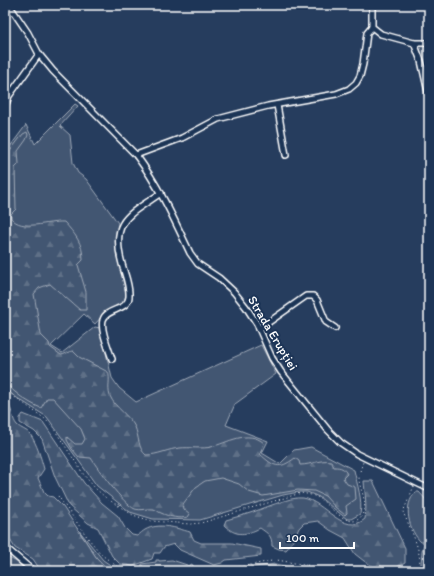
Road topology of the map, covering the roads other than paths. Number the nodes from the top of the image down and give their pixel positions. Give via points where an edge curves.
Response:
1 (9, 5) edge
2 (372, 5) edge
3 (372, 27) junction
4 (414, 43) junction
5 (429, 43) edge
6 (39, 54) junction
7 (429, 96) edge
8 (277, 105) junction
9 (5, 107) edge
10 (136, 155) junction
11 (286, 156) dead end
12 (161, 193) junction
13 (335, 328) dead end
14 (259, 329) junction
15 (112, 359) dead end
16 (429, 489) edge
17 (5, 547) edge
18 (33, 571) edge

1 - 6 street, Strada Erupției
2 - 3 street
3 - 4 street via 381,34
3 - 8 street via 367,33 364,64 354,86 336,94
4 - 5 street
4 - 7 street
6 - 9 street via 9,96
6 - 10 street, Strada Erupției
8 - 10 street via 218,119 182,138
8 - 11 street
10 - 12 street, Strada Erupției
12 - 14 street, Strada Erupției via 194,260 234,292
12 - 15 street via 132,212 120,228 118,249 129,298 125,305 103,320 102,326
13 - 14 street via 326,322 317,300 313,296 306,296
14 - 16 street, Strada Erupției via 281,372 341,443 356,454
17 - 18 street

